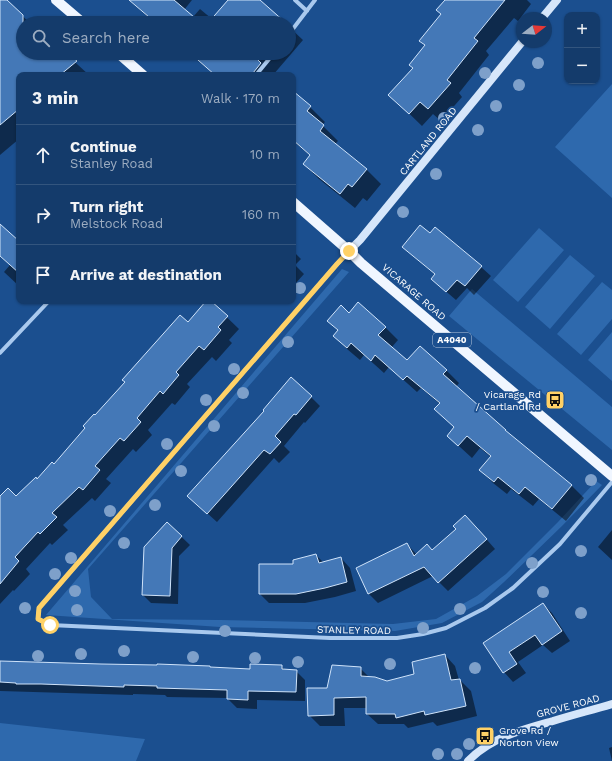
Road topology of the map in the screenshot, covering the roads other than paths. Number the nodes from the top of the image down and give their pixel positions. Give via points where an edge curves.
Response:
1 (56, 0) edge
2 (295, 0) edge
3 (315, 0) edge
4 (557, 0) edge
5 (307, 11) junction
6 (547, 12) edge
7 (75, 16) edge
8 (296, 25) edge
9 (517, 48) edge
10 (126, 60) edge
11 (268, 60) edge
12 (140, 72) edge
13 (258, 72) edge
14 (296, 205) edge
15 (349, 251) junction
16 (47, 304) edge
17 (0, 353) edge
18 (612, 476) edge
19 (612, 482) edge
20 (612, 704) edge
21 (468, 761) edge

1 - 7 main road
2 - 5 street
3 - 5 street
4 - 6 street
5 - 8 street
9 - 15 street, CARTLAND ROAD
10 - 12 main road
11 - 13 street
14 - 15 main road, VICARAGE ROAD / A4040
15 - 18 main road, VICARAGE ROAD / A4040
15 - 19 street, STANLEY ROAD via 39,608 38,619 50,625 330,638 398,638 423,634 446,628 485,608 513,588 560,544
16 - 17 street
20 - 21 street, GROVE ROAD via 521,729 483,747

